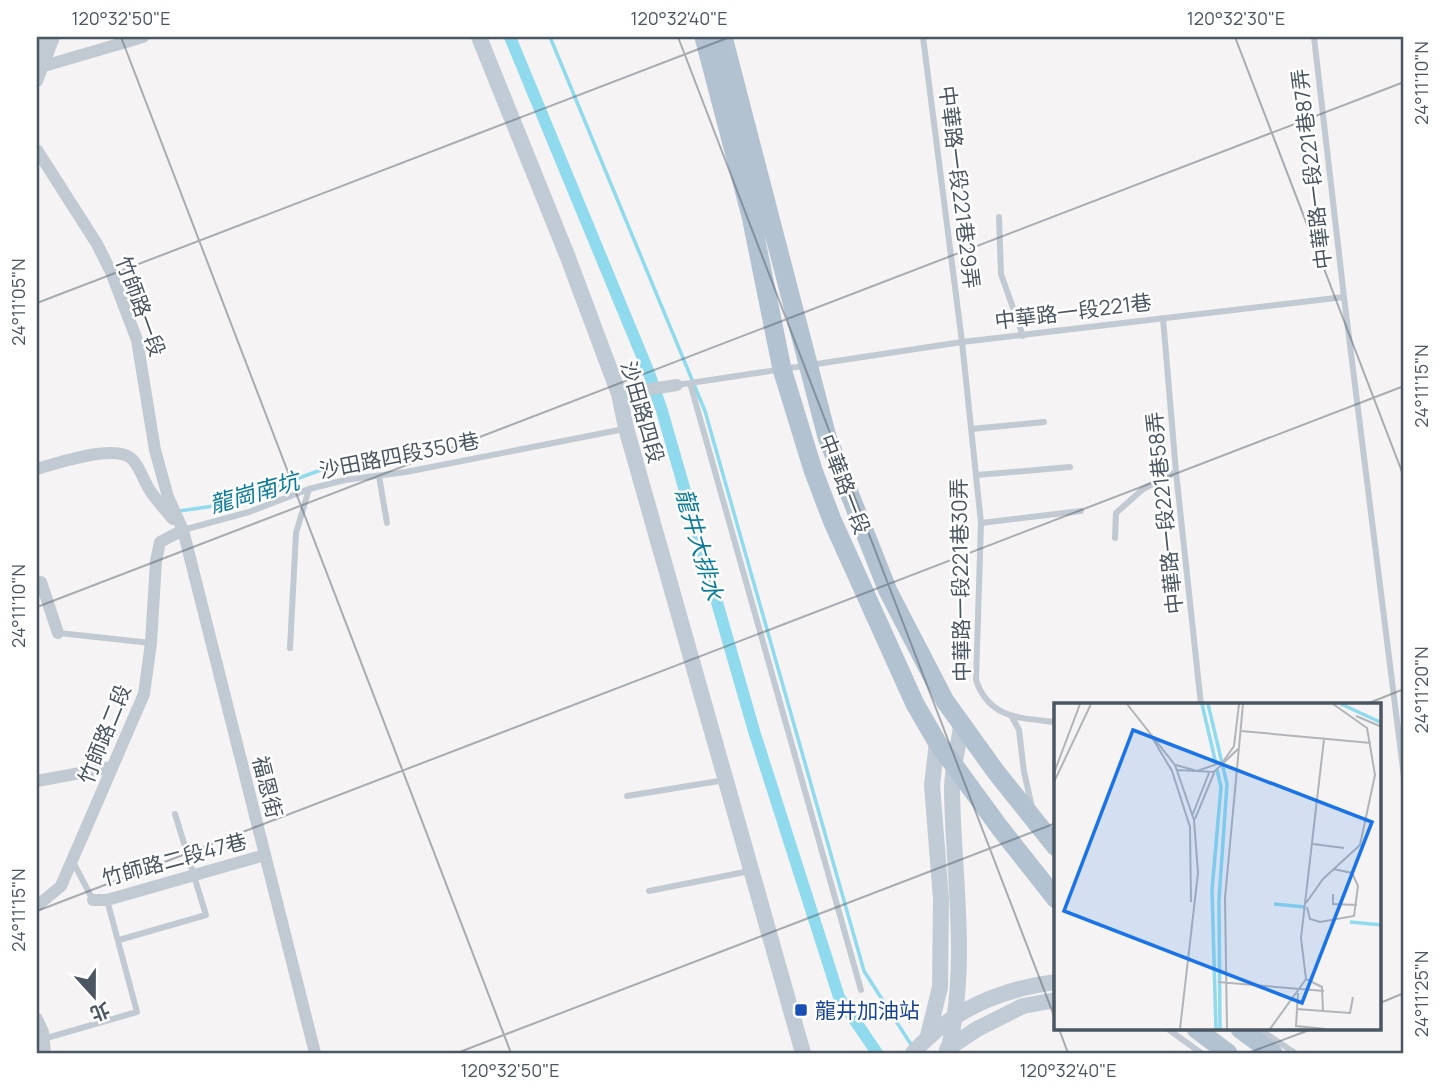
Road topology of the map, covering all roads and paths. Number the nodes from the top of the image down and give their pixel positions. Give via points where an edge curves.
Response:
1 (42, 37) edge
2 (54, 37) edge
3 (143, 37) edge
4 (479, 37) edge
5 (704, 37) edge
6 (723, 37) edge
7 (923, 37) edge
8 (1314, 37) edge
9 (41, 67) edge
10 (37, 81) edge
11 (37, 150) edge
12 (999, 217) dead end
13 (1344, 296) junction
14 (1163, 318) junction
15 (1023, 336) junction
16 (962, 342) junction
17 (807, 365) junction
18 (782, 369) junction
19 (684, 384) junction
20 (619, 394) junction
21 (1044, 422) dead end
22 (626, 428) junction
23 (971, 429) junction
24 (1070, 467) dead end
25 (37, 469) edge
26 (1176, 472) junction
27 (379, 475) junction
28 (977, 475) junction
29 (309, 489) junction
30 (1081, 512) dead end
31 (387, 523) dead end
32 (981, 523) junction
33 (183, 530) junction
34 (1115, 538) dead end
35 (37, 583) edge
36 (58, 634) joint
37 (151, 643) junction
38 (290, 648) dead end
39 (1201, 703) edge
40 (1012, 717) junction
41 (1054, 722) edge
42 (961, 725) junction
43 (937, 742) junction
44 (112, 766) junction
45 (956, 768) junction
46 (1404, 777) edge
47 (725, 780) junction
48 (37, 781) edge
49 (626, 796) dead end
50 (176, 814) dead end
51 (1035, 822) junction
52 (1054, 846) edge
53 (265, 855) junction
54 (72, 860) junction
55 (751, 871) junction
56 (194, 875) junction
57 (649, 891) dead end
58 (1054, 895) edge
59 (93, 900) joint
60 (107, 900) junction
61 (37, 906) edge
62 (119, 940) junction
63 (1054, 982) edge
64 (861, 990) dead end
65 (1054, 1000) edge
66 (957, 1014) junction
67 (37, 1019) edge
68 (1169, 1030) edge
69 (1197, 1030) edge
70 (1241, 1030) edge
71 (1260, 1030) edge
72 (928, 1036) junction
73 (43, 1039) junction
74 (946, 1050) edge
75 (45, 1053) edge
76 (315, 1053) edge
77 (803, 1053) edge
78 (913, 1053) edge
79 (1200, 1053) edge
80 (1228, 1053) edge
81 (1273, 1053) edge
82 (1295, 1053) edge

1 - 9 street
2 - 9 street
3 - 9 street
4 - 20 street, 沙田路四段
5 - 18 main road, 中華路一段 via 751,216
6 - 17 main road, 中華路一段
7 - 16 lane, 中華路一段221巷29弄
8 - 13 lane, 中華路一段221巷87弄
9 - 10 street
11 - 33 street, 竹師路一段 via 97,244 138,340 155,450 168,498
12 - 15 lane via 1001,274
13 - 14 lane, 中華路一段221巷
13 - 46 lane, 中華路一段221巷87弄
14 - 15 lane, 中華路一段221巷
14 - 26 lane, 中華路一段221巷58弄
15 - 16 lane, 中華路一段221巷
16 - 17 lane, 中華路一段221巷
16 - 23 lane, 中華路一段221巷30弄
17 - 18 lane, 中華路一段221巷
17 - 42 main road, 中華路一段 via 827,437 888,591
18 - 19 lane, 中華路一段221巷
18 - 43 main road, 中華路一段 via 832,520 909,691
19 - 20 street
19 - 64 lane
20 - 22 street, 沙田路四段
21 - 23 lane
22 - 27 lane, 沙田路四段350巷
22 - 47 street, 沙田路四段
23 - 28 lane, 中華路一段221巷30弄
24 - 28 lane
25 - 33 street via 72,458 121,453 131,457 156,500
26 - 34 lane via 1143,489 1116,513
26 - 39 lane, 中華路一段221巷58弄
27 - 29 lane, 沙田路四段350巷
27 - 31 lane
28 - 32 lane, 中華路一段221巷30弄
29 - 33 lane, 沙田路四段350巷
29 - 38 lane via 296,533
30 - 32 lane
32 - 40 lane, 中華路一段221巷30弄 via 976,680 986,701
33 - 37 street, 竹師路二段 via 160,542
33 - 53 street, 福恩街
35 - 36 street via 41,582
36 - 37 lane
37 - 44 street, 竹師路二段 via 144,694
40 - 41 lane
40 - 51 lane via 1019,730
42 - 45 street
42 - 51 main road, 中華路一段
43 - 45 main road, 中華路一段
43 - 72 street via 932,785 941,899 940,987
44 - 48 street
44 - 54 street, 竹師路二段
45 - 58 main road, 中華路一段
45 - 66 street via 952,786 960,918
47 - 49 lane
47 - 55 street, 沙田路四段
50 - 56 lane
51 - 52 main road, 中華路一段
53 - 56 street, 竹師路二段47巷
53 - 76 street, 福恩街
54 - 59 lane
54 - 61 street, 竹師路二段 via 61,886
55 - 57 lane
55 - 77 street, 沙田路四段
56 - 60 street, 竹師路二段47巷
56 - 62 lane via 206,915
59 - 60 street, 竹師路二段47巷
60 - 62 lane
62 - 73 lane via 137,1012
63 - 66 street via 1027,986
65 - 74 street via 1023,1006
66 - 72 street
66 - 74 street
67 - 73 street
68 - 79 lane
69 - 80 main road
70 - 81 main road
71 - 82 lane
72 - 78 street
73 - 75 street

